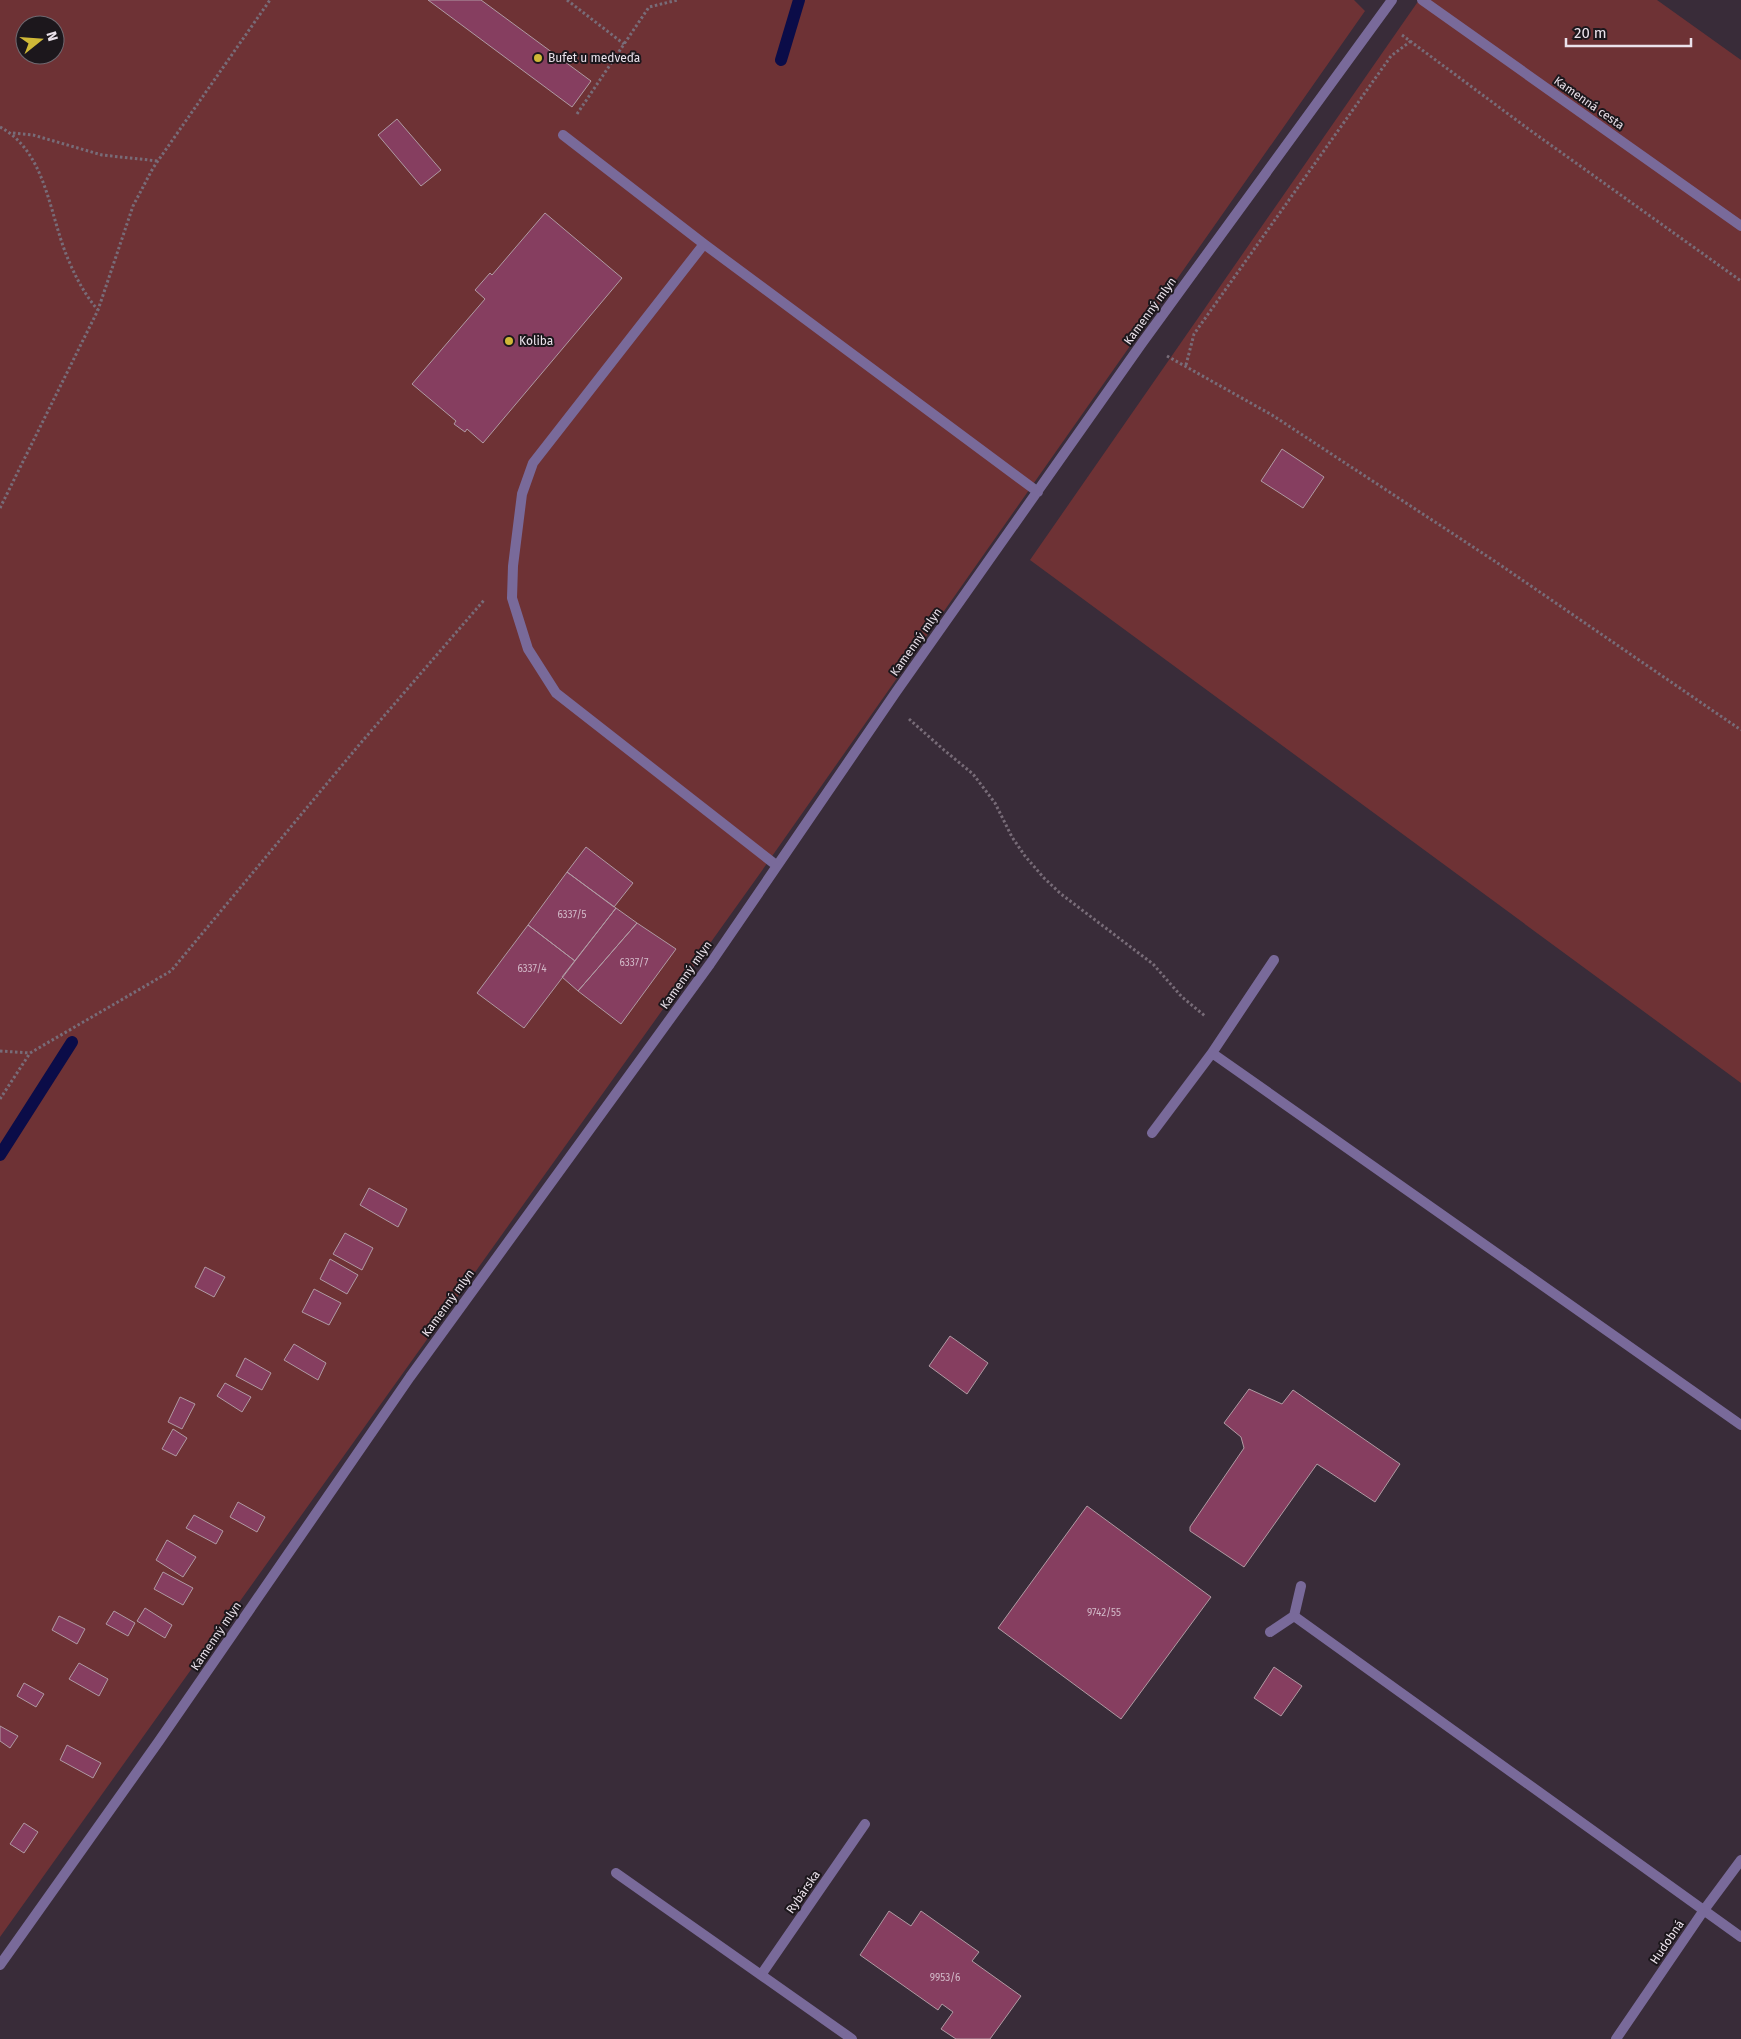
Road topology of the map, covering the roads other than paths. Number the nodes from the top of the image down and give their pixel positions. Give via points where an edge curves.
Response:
1 (1392, 0) edge
2 (1422, 0) edge
3 (563, 135) road end
4 (1741, 226) edge
5 (704, 244) junction
6 (1038, 492) junction
7 (776, 865) junction
8 (1274, 960) dead end
9 (1212, 1054) junction
10 (1152, 1133) dead end
11 (1741, 1425) edge
12 (1301, 1586) dead end
13 (1294, 1616) junction
14 (1270, 1632) dead end
15 (866, 1824) dead end
16 (1741, 1860) edge
17 (616, 1873) dead end
18 (1704, 1910) junction
19 (1741, 1937) edge
20 (0, 1965) edge
21 (761, 1976) junction
22 (852, 2039) edge
23 (1616, 2039) edge

1 - 6 street, Kamenný mlyn via 1142,343
2 - 4 street, Kamenná cesta
3 - 5 street
5 - 6 street
5 - 7 street via 533,463 522,494 512,598 528,649 556,693
6 - 7 street, Kamenný mlyn
7 - 20 street, Kamenný mlyn via 710,964 410,1377
8 - 9 street
9 - 10 street
9 - 11 street
12 - 13 street
13 - 14 street
13 - 18 street
15 - 21 street, Rybárska
16 - 18 street, Hudobná
17 - 21 street
18 - 19 street
18 - 23 street, Hudobná
21 - 22 street

